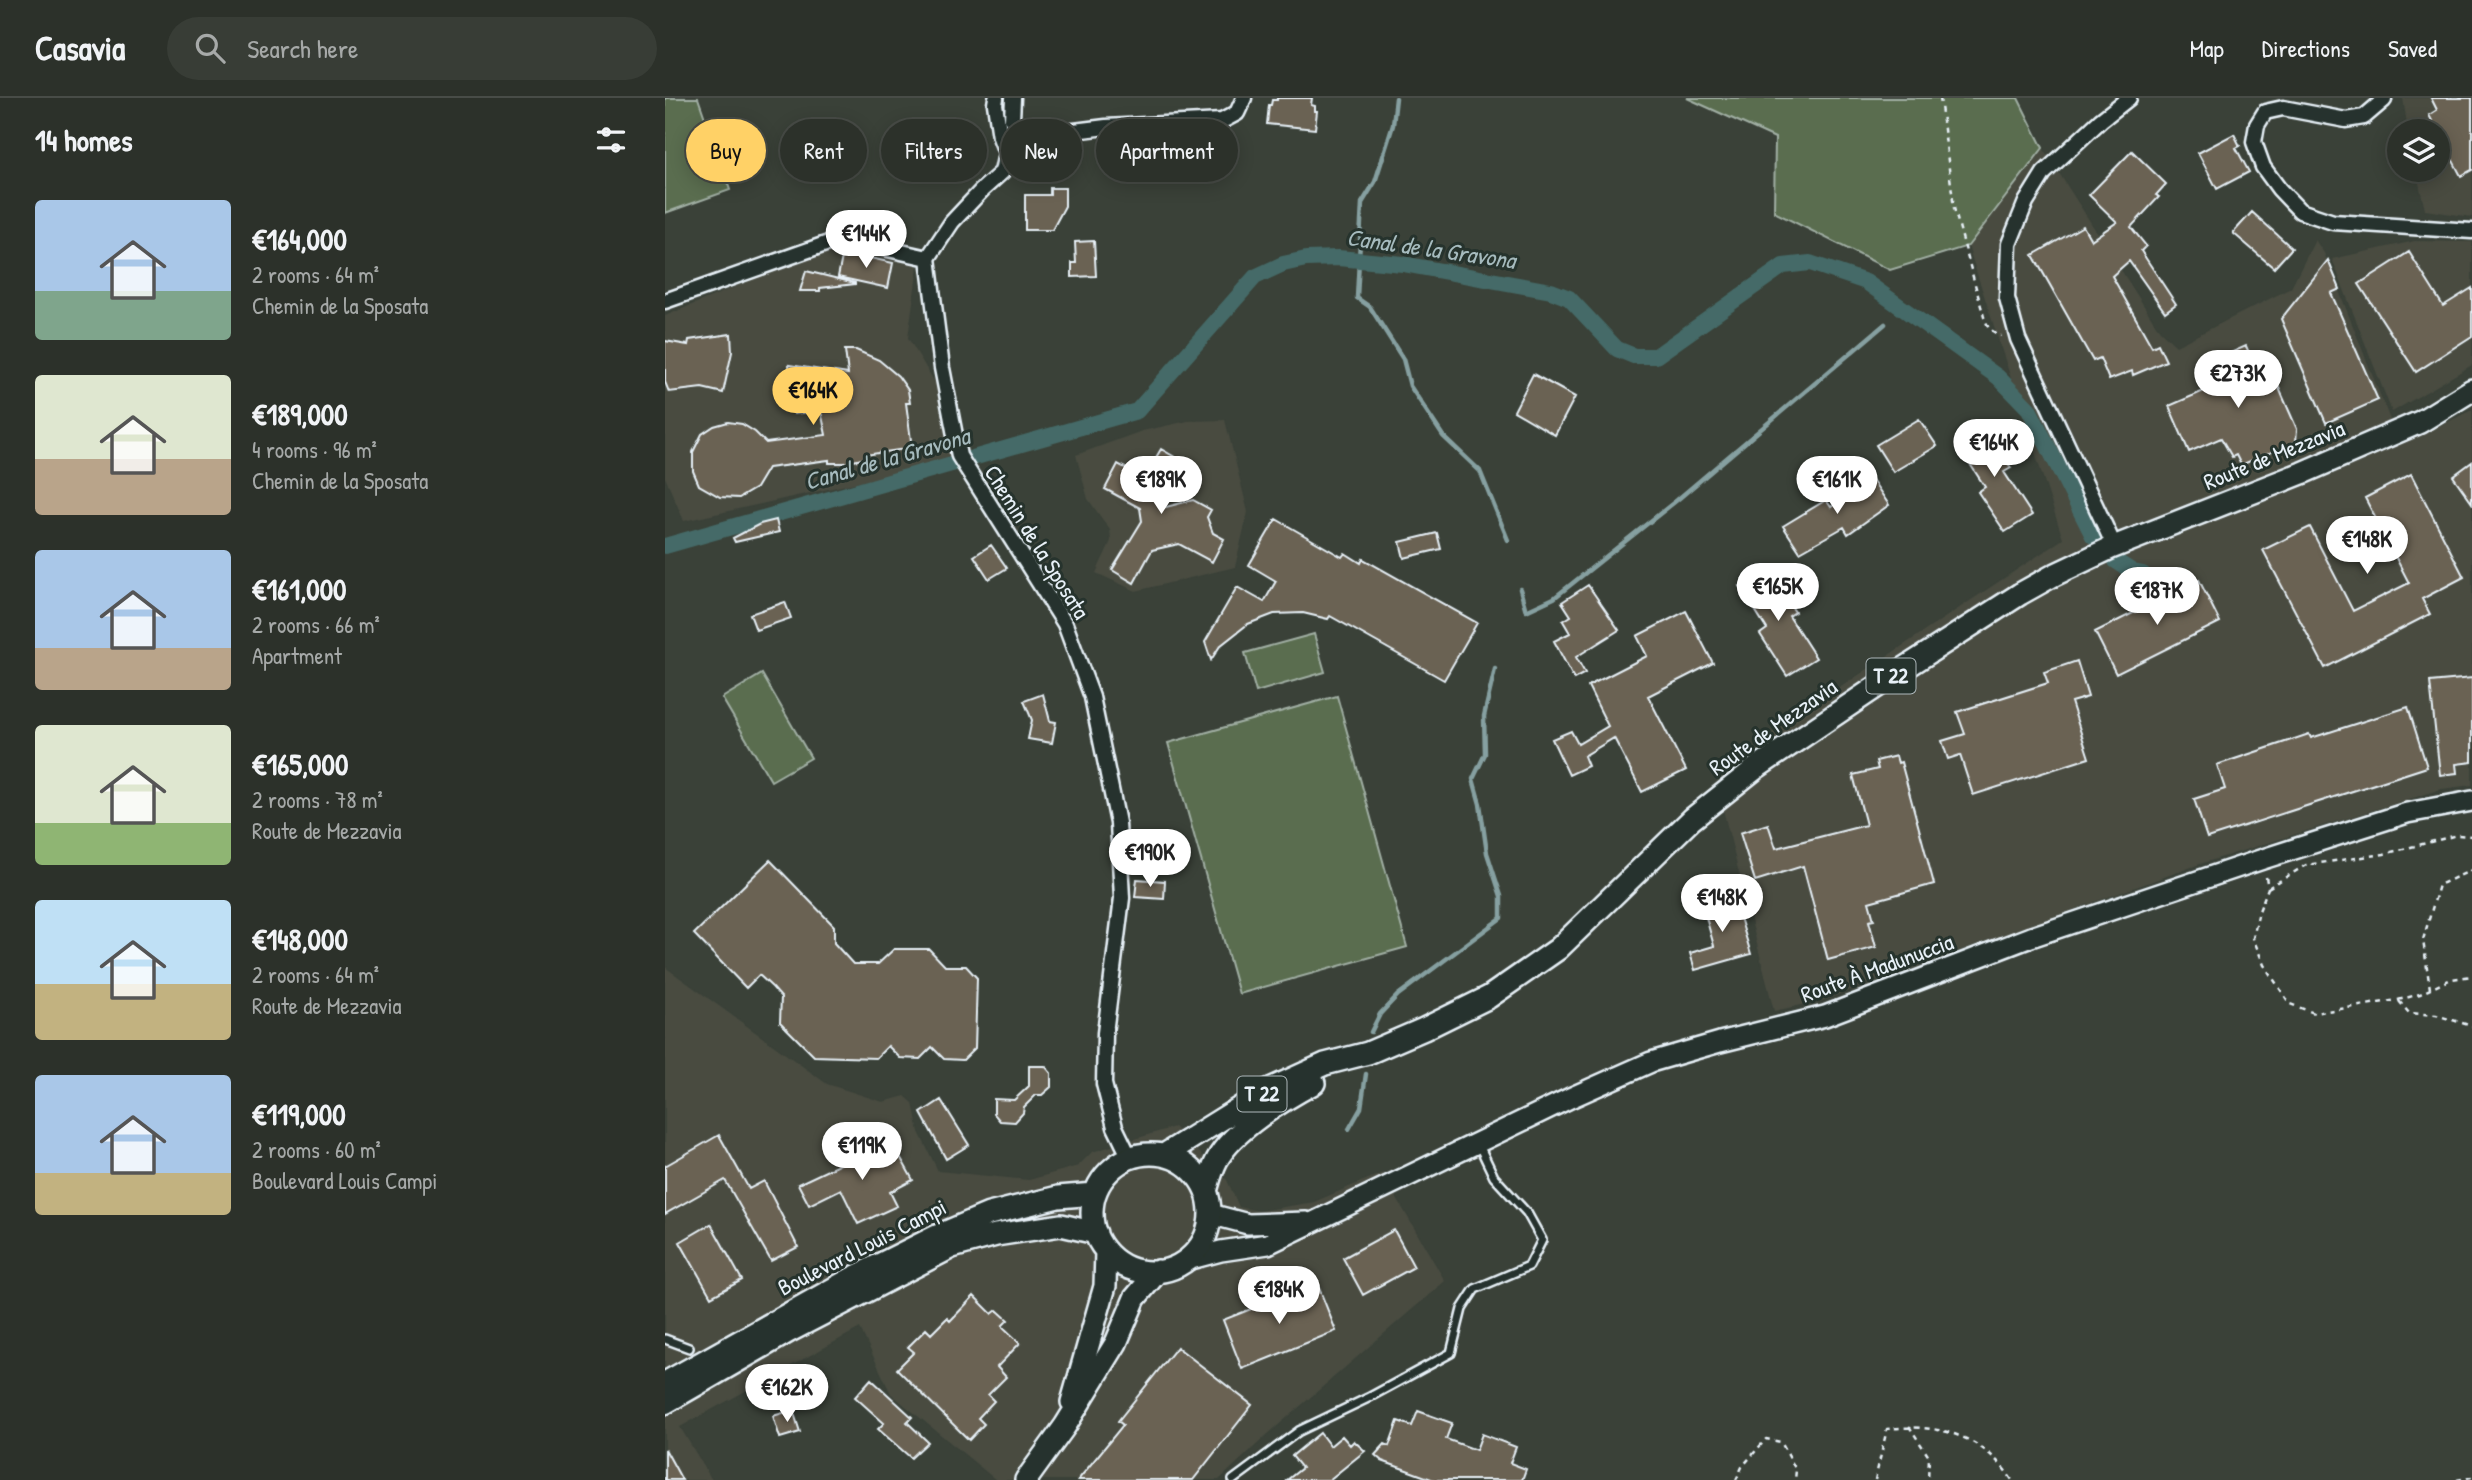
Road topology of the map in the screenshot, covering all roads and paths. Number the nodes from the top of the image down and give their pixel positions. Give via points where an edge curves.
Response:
1 (996, 98) edge
2 (1013, 98) edge
3 (1244, 98) edge
4 (1940, 98) edge
5 (2129, 98) edge
6 (2384, 100) edge
7 (2472, 231) edge
8 (928, 258) junction
9 (665, 301) edge
10 (2018, 339) junction
11 (2472, 390) edge
12 (2111, 548) junction
13 (2472, 802) edge
14 (2472, 836) edge
15 (2263, 859) junction
16 (2472, 870) edge
17 (2268, 888) junction
18 (2472, 976) edge
19 (2430, 989) junction
20 (2399, 1000) junction
21 (2472, 1026) edge
22 (1368, 1053) junction
23 (1477, 1142) junction
24 (1164, 1156) junction
25 (1130, 1158) junction
26 (1206, 1191) junction
27 (1095, 1194) junction
28 (1210, 1214) junction
29 (1314, 1222) junction
30 (1101, 1242) junction
31 (1187, 1260) junction
32 (1158, 1271) junction
33 (665, 1339) edge
34 (689, 1348) dead end
35 (665, 1383) edge
36 (665, 1403) edge
37 (1065, 1426) junction
38 (1909, 1426) junction
39 (2472, 1477) edge
40 (1026, 1480) edge
41 (1233, 1480) edge
42 (1736, 1480) edge
43 (1795, 1480) edge
44 (1875, 1480) edge
45 (1928, 1480) edge
46 (2012, 1480) edge
47 (2457, 1480) edge

1 - 8 street via 1006,153 1002,172 952,222
2 - 3 street via 1012,120 1019,130 1034,136 1222,121 1237,113
4 - 10 path via 1954,208 1984,317 1989,330
5 - 10 street via 2044,173 2026,202 2009,244 2007,298
6 - 7 street via 2364,117 2346,120 2283,108 2265,112 2255,142 2263,166 2299,211 2333,222
8 - 9 street via 834,241
8 - 25 street, Chemin de la Sposata via 942,368 962,461 1065,624 1092,697 1118,823 1122,898 1105,1033 1104,1084 1115,1127
10 - 12 street via 2111,538
11 - 12 main road, Route de Mezzavia / T 22 via 2409,426 2302,473
12 - 22 main road, Route de Mezzavia / T 22 via 2020,594 1756,768 1692,819 1558,949 1489,997
13 - 15 main road, Route À Madunuccia via 2407,813
14 - 17 path via 2457,835 2384,854 2306,866
15 - 17 path
15 - 23 main road, Route À Madunuccia via 2031,937 1825,1016 1651,1062
16 - 19 path via 2439,885 2423,940
17 - 20 path via 2253,938 2264,965 2290,1004 2314,1013
18 - 19 path
19 - 20 path
20 - 21 path via 2409,1013
22 - 24 main road, Route de Mezzavia / T 22 via 1325,1064 1270,1089
22 - 26 main road, Route de Mezzavia / T 22 via 1285,1098 1229,1142 1216,1161
23 - 29 main road, Route À Madunuccia
23 - 41 lane via 1494,1177 1527,1213 1542,1240 1529,1266 1475,1289 1462,1309 1451,1353 1299,1431
24 - 25 main road
24 - 26 main road via 1190,1168
25 - 27 main road via 1115,1166
26 - 28 main road
27 - 30 main road via 1093,1220
27 - 35 main road, Boulevard Louis Campi via 1058,1197 989,1214 937,1236
28 - 29 main road, Route À Madunuccia via 1248,1224
28 - 31 main road via 1200,1247
29 - 31 main road, Route À Madunuccia via 1268,1244
30 - 32 main road via 1128,1267
30 - 36 main road, Boulevard Louis Campi via 1061,1225 952,1247 788,1332
30 - 37 main road via 1105,1286
31 - 32 main road
32 - 37 main road via 1135,1298 1116,1343
33 - 34 lane
37 - 40 main road
38 - 44 path via 1887,1429
38 - 45 path via 1929,1457
38 - 46 path via 1940,1428 1984,1448
39 - 47 path
42 - 43 path via 1766,1439 1781,1442 1796,1470

